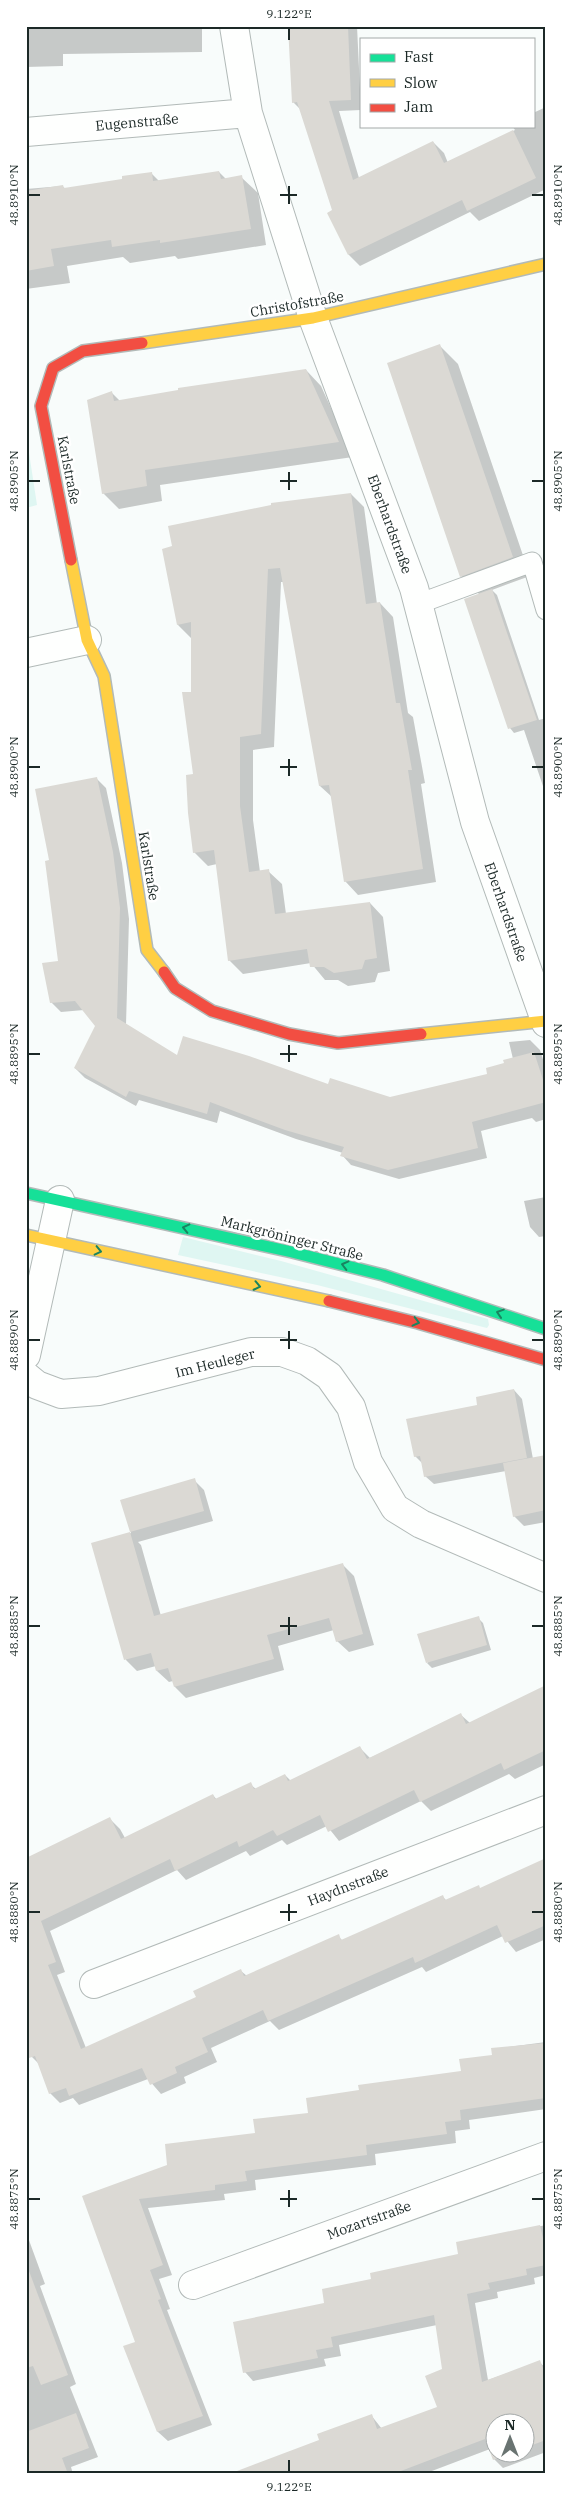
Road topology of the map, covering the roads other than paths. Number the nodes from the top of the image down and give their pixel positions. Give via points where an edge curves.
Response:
1 (234, 26) edge
2 (248, 114) junction
3 (26, 132) edge
4 (546, 264) edge
5 (313, 318) junction
6 (54, 368) joint
7 (418, 604) junction
8 (546, 610) edge
9 (87, 640) junction
10 (26, 653) edge
11 (545, 1022) edge
12 (26, 1193) edge
13 (60, 1200) junction
14 (39, 1237) edge
15 (546, 1330) edge
16 (26, 1355) edge
17 (546, 1360) edge
18 (26, 1376) edge
19 (546, 1578) edge
20 (546, 1810) edge
21 (94, 1984) dead end
22 (546, 2156) edge
23 (193, 2285) dead end

1 - 2 street, Eberhardstraße
2 - 3 street, Eugenstraße
2 - 5 street, Eberhardstraße
4 - 5 street, Christofstraße
5 - 6 street, Christofstraße via 83,351
5 - 7 street, Eberhardstraße
6 - 9 street, Karlstraße via 41,406
7 - 8 lane via 532,562
7 - 11 street, Eberhardstraße via 475,822
9 - 10 street
9 - 11 street, Karlstraße via 104,676 148,950 175,988 212,1011 289,1034 338,1043
12 - 13 street, Markgröninger Straße
13 - 14 street
15 -> 13 street, Markgröninger Straße via 383,1275
14 - 16 street
14 -> 17 street via 462,1333
18 - 19 street, Im Heuleger via 61,1394 99,1391 251,1352 282,1352 307,1361 330,1376 351,1407 368,1462 395,1508 421,1524
20 - 21 street, Haydnstraße
22 - 23 street, Mozartstraße

